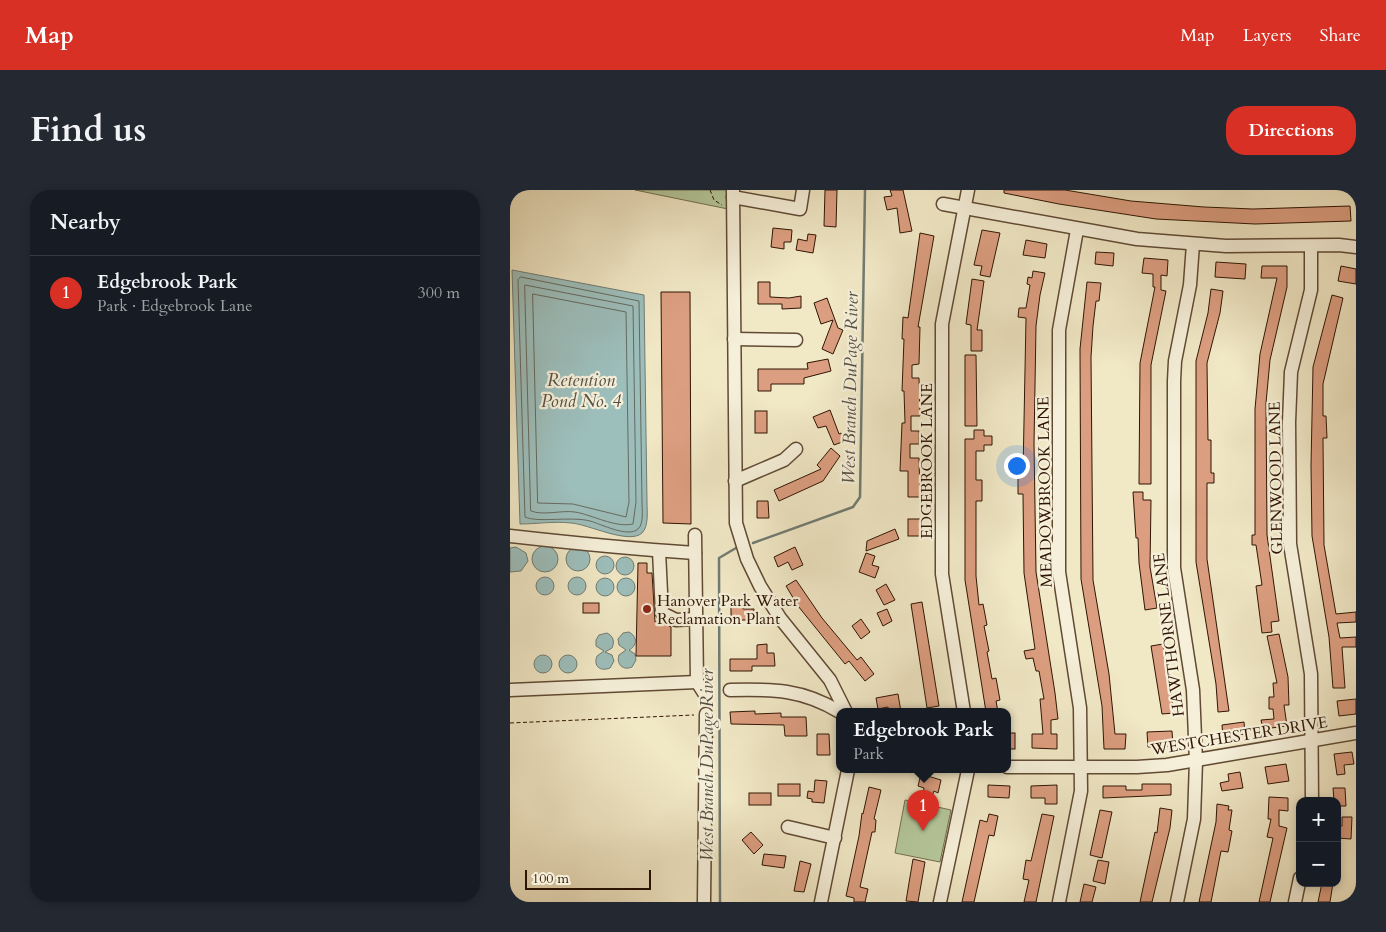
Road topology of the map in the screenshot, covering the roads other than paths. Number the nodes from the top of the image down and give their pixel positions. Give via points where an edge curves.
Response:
1 (802, 190) edge
2 (968, 190) edge
3 (731, 198) edge
4 (942, 204) dead end
5 (965, 210) junction
6 (1077, 230) junction
7 (1193, 244) junction
8 (1311, 246) junction
9 (1356, 247) edge
10 (734, 339) junction
11 (796, 340) dead end
12 (796, 449) dead end
13 (734, 481) junction
14 (695, 535) dead end
15 (510, 536) edge
16 (659, 551) junction
17 (695, 553) junction
18 (696, 619) junction
19 (697, 682) junction
20 (510, 690) edge
21 (730, 690) dead end
22 (706, 696) dead end
23 (844, 708) edge
24 (963, 708) edge
25 (836, 710) edge
26 (706, 714) road end
27 (1356, 733) edge
28 (1312, 740) junction
29 (1196, 761) junction
30 (1011, 767) edge
31 (1082, 767) junction
32 (847, 773) edge
33 (967, 773) edge
34 (1312, 797) edge
35 (788, 827) dead end
36 (835, 838) junction
37 (1298, 887) edge
38 (704, 902) edge
39 (821, 902) edge
40 (940, 902) edge
41 (1058, 902) edge
42 (1176, 902) edge
43 (1294, 902) edge

1 - 3 street via 800,209
2 - 5 street, EDGEBROOK LANE
3 - 10 street
4 - 5 street
5 - 6 street
5 - 24 street, EDGEBROOK LANE via 942,324 942,574
6 - 7 street
6 - 31 street, MEADOWBROOK LANE via 1059,330 1059,572 1080,708
7 - 8 street
7 - 29 street, HAWTHORNE LANE via 1190,285 1174,371 1173,541 1176,585 1193,690
8 - 9 street
8 - 28 street, GLENWOOD LANE via 1311,290 1291,372 1289,422 1290,544 1311,674
10 - 11 street
10 - 13 street
12 - 13 street via 784,460
13 - 23 street via 738,532 760,586 780,618 830,680
14 - 17 street
15 - 16 street
16 - 17 street
16 - 18 street via 662,613 676,620
17 - 18 street
18 - 19 street
19 - 20 street
19 - 22 street
21 - 25 street via 790,691
26 - 38 street
27 - 28 street, WESTCHESTER DRIVE
28 - 29 street, WESTCHESTER DRIVE
28 - 34 street, GLENWOOD LANE
29 - 31 street, WESTCHESTER DRIVE via 1138,768
29 - 42 street, HAWTHORNE LANE via 1194,819
30 - 31 street, WESTCHESTER DRIVE
31 - 41 street, MEADOWBROOK LANE via 1081,791
32 - 36 street
33 - 40 street
35 - 36 street
36 - 39 street
37 - 43 street

